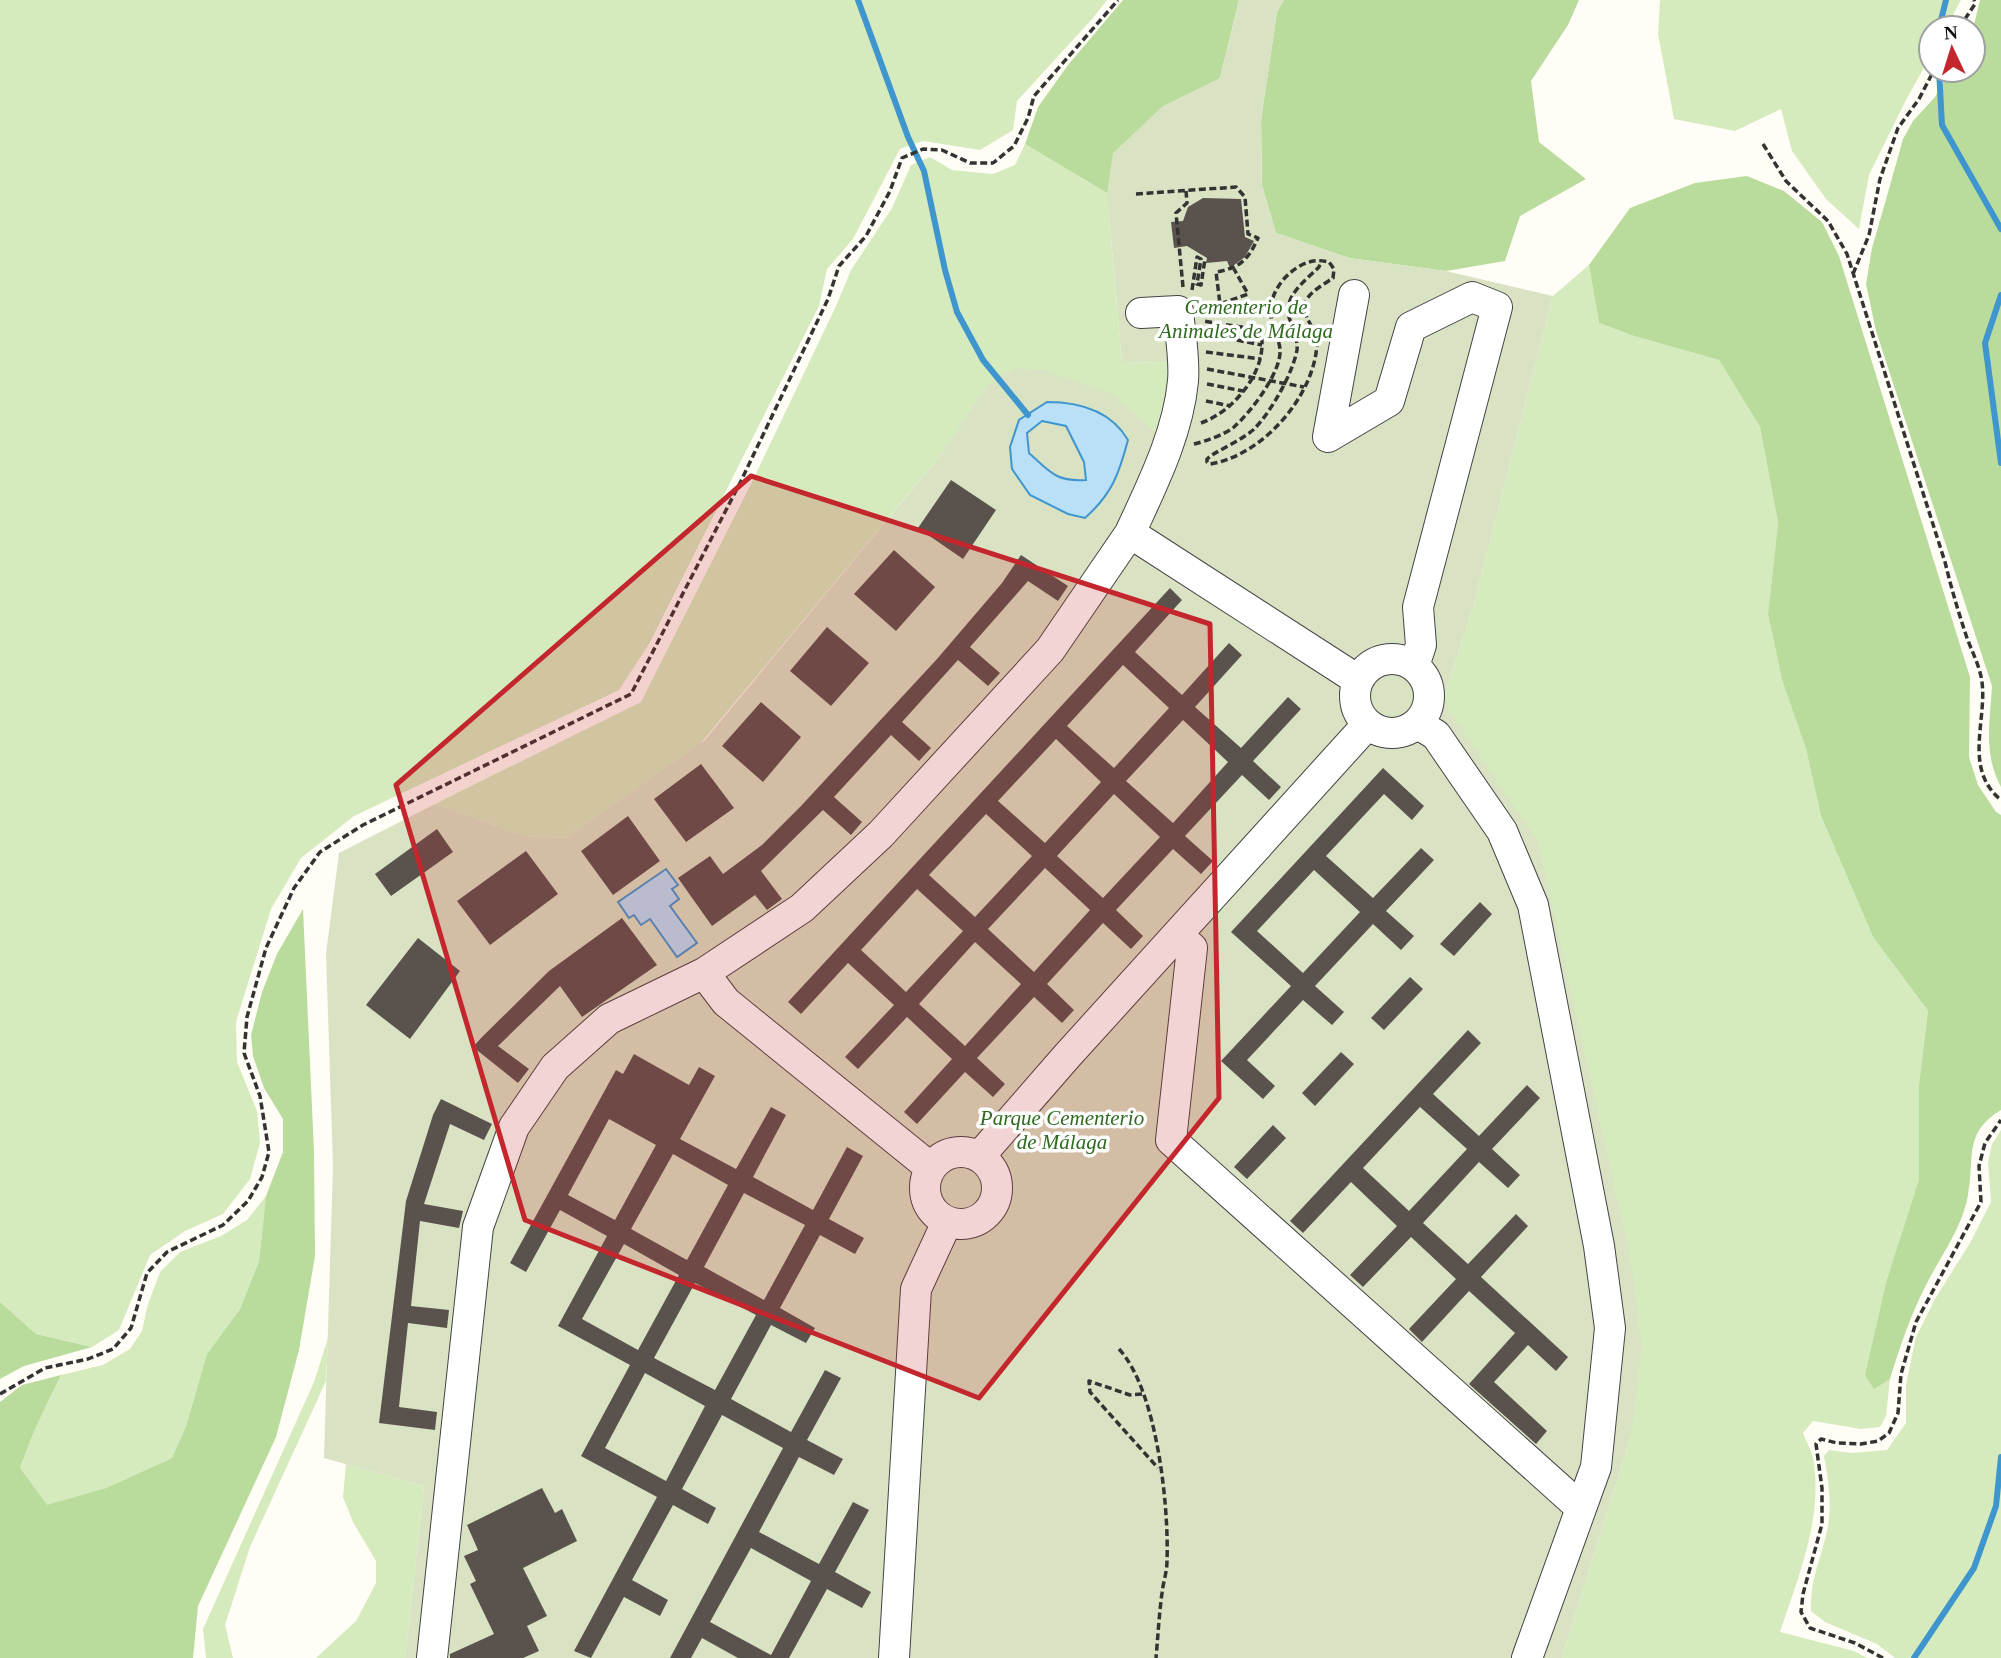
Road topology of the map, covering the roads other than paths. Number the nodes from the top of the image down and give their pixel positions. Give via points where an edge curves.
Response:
1 (1354, 295) dead end
2 (1141, 313) dead end
3 (1130, 533) junction
4 (1414, 666) junction
5 (1358, 680) junction
6 (1418, 724) junction
7 (1367, 725) junction
8 (1178, 935) junction
9 (704, 973) junction
10 (979, 1157) junction
11 (931, 1168) junction
12 (947, 1222) junction
13 (1581, 1508) junction
14 (432, 1658) edge
15 (894, 1658) edge
16 (1527, 1658) edge

1 - 4 lane via 1328,437 1389,401 1411,327 1472,297 1497,307 1418,607 1421,645
2 - 3 lane via 1178,311 1184,379 1176,421
3 - 5 lane
3 - 9 lane via 1050,650 881,834 802,908
4 - 5 lane via 1399,659 1383,660 1368,667
4 - 6 lane via 1425,678 1430,694
5 - 7 lane via 1355,704
6 - 7 lane via 1402,733 1384,733
6 - 13 lane via 1436,734 1502,831 1533,905 1599,1246 1610,1328 1596,1467
7 - 8 lane
8 - 10 lane via 1129,1002 1021,1120
8 - 13 lane via 1192,948 1171,1140
9 - 11 lane via 726,1002
9 - 14 lane via 609,1019 555,1066 514,1127 478,1227
10 - 11 lane via 953,1153
10 - 12 lane via 1005,1178 997,1197 990,1211 977,1221
11 - 12 lane via 925,1183 926,1199 934,1213
12 - 15 lane via 916,1289
13 - 16 lane

